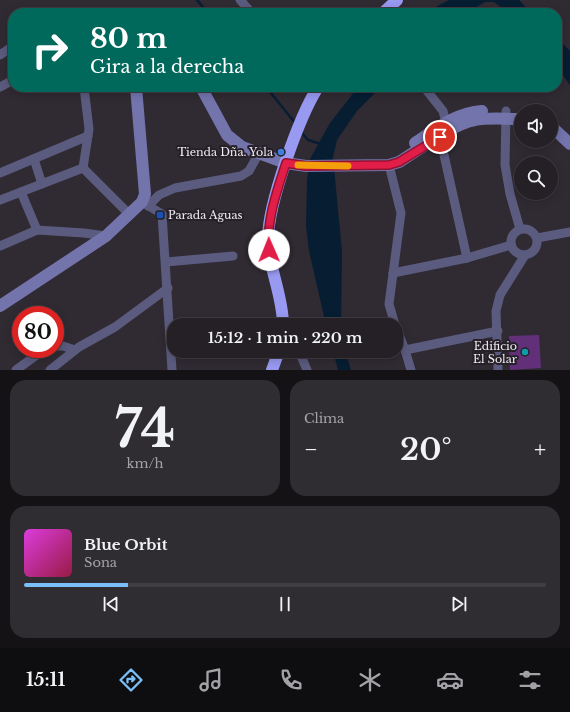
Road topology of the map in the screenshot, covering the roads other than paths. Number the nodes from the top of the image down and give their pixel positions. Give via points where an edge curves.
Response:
1 (240, 0) edge
2 (397, 0) edge
3 (247, 8) edge
4 (388, 8) edge
5 (85, 92) edge
6 (136, 92) edge
7 (204, 92) edge
8 (315, 92) edge
9 (428, 92) edge
10 (514, 113) edge
11 (506, 115) junction
12 (514, 117) edge
13 (558, 122) edge
14 (449, 126) junction
15 (570, 131) edge
16 (558, 133) edge
17 (437, 134) junction
18 (88, 136) junction
19 (570, 144) edge
20 (259, 153) junction
21 (34, 159) junction
22 (286, 163) junction
23 (373, 164) junction
24 (389, 165) junction
25 (83, 168) junction
26 (0, 173) edge
27 (42, 184) junction
28 (21, 192) junction
29 (0, 200) edge
30 (145, 204) junction
31 (130, 215) junction
32 (520, 229) junction
33 (37, 230) junction
34 (570, 232) edge
35 (106, 236) junction
36 (537, 238) junction
37 (511, 245) junction
38 (0, 246) edge
39 (525, 255) junction
40 (233, 256) dead end
41 (467, 258) junction
42 (166, 262) junction
43 (393, 274) junction
44 (168, 288) junction
45 (0, 306) edge
46 (283, 318) edge
47 (393, 318) edge
48 (498, 331) junction
49 (403, 343) edge
50 (64, 346) edge
51 (75, 350) junction
52 (406, 350) junction
53 (32, 358) edge
54 (276, 358) edge
55 (302, 358) edge
56 (16, 370) edge
57 (50, 370) edge
58 (172, 370) edge
59 (272, 370) edge
60 (307, 370) edge
61 (410, 370) edge
62 (498, 370) edge

1 - 3 street
2 - 4 highway
5 - 18 street
6 - 30 street
7 - 20 street via 227,135 242,147
8 - 22 highway via 302,116
9 - 14 street via 443,111
10 - 11 street
11 - 12 street
11 - 14 street via 467,113
11 - 32 street via 505,165
13 - 15 street
14 - 17 street
16 - 19 street
17 - 23 street via 395,156
17 - 24 street via 399,162
17 - 41 street
18 - 21 street
18 - 25 street
20 - 22 street
20 - 30 street via 249,171 241,176 175,188
21 - 26 street
21 - 27 street
22 - 23 street via 306,166
22 - 46 highway via 272,210 268,241
23 - 24 street
24 - 43 street via 401,213
25 - 27 street
25 - 31 street
27 - 28 street
28 - 29 street
28 - 33 street
30 - 31 street
30 - 42 street via 162,214
31 - 35 street
32 - 36 street via 528,229
32 - 37 street via 513,233
33 - 35 street
33 - 38 street
34 - 36 street
35 - 45 street
36 - 39 street via 535,249
37 - 39 street via 516,252
37 - 41 street
39 - 48 street via 500,295 496,311
40 - 42 street
41 - 43 street
42 - 44 street
43 - 47 street via 389,304
44 - 51 street via 115,327
44 - 58 street
48 - 52 street
48 - 62 street
49 - 52 street
50 - 51 street
51 - 57 street
52 - 61 street
53 - 56 street
54 - 59 highway
55 - 60 street

